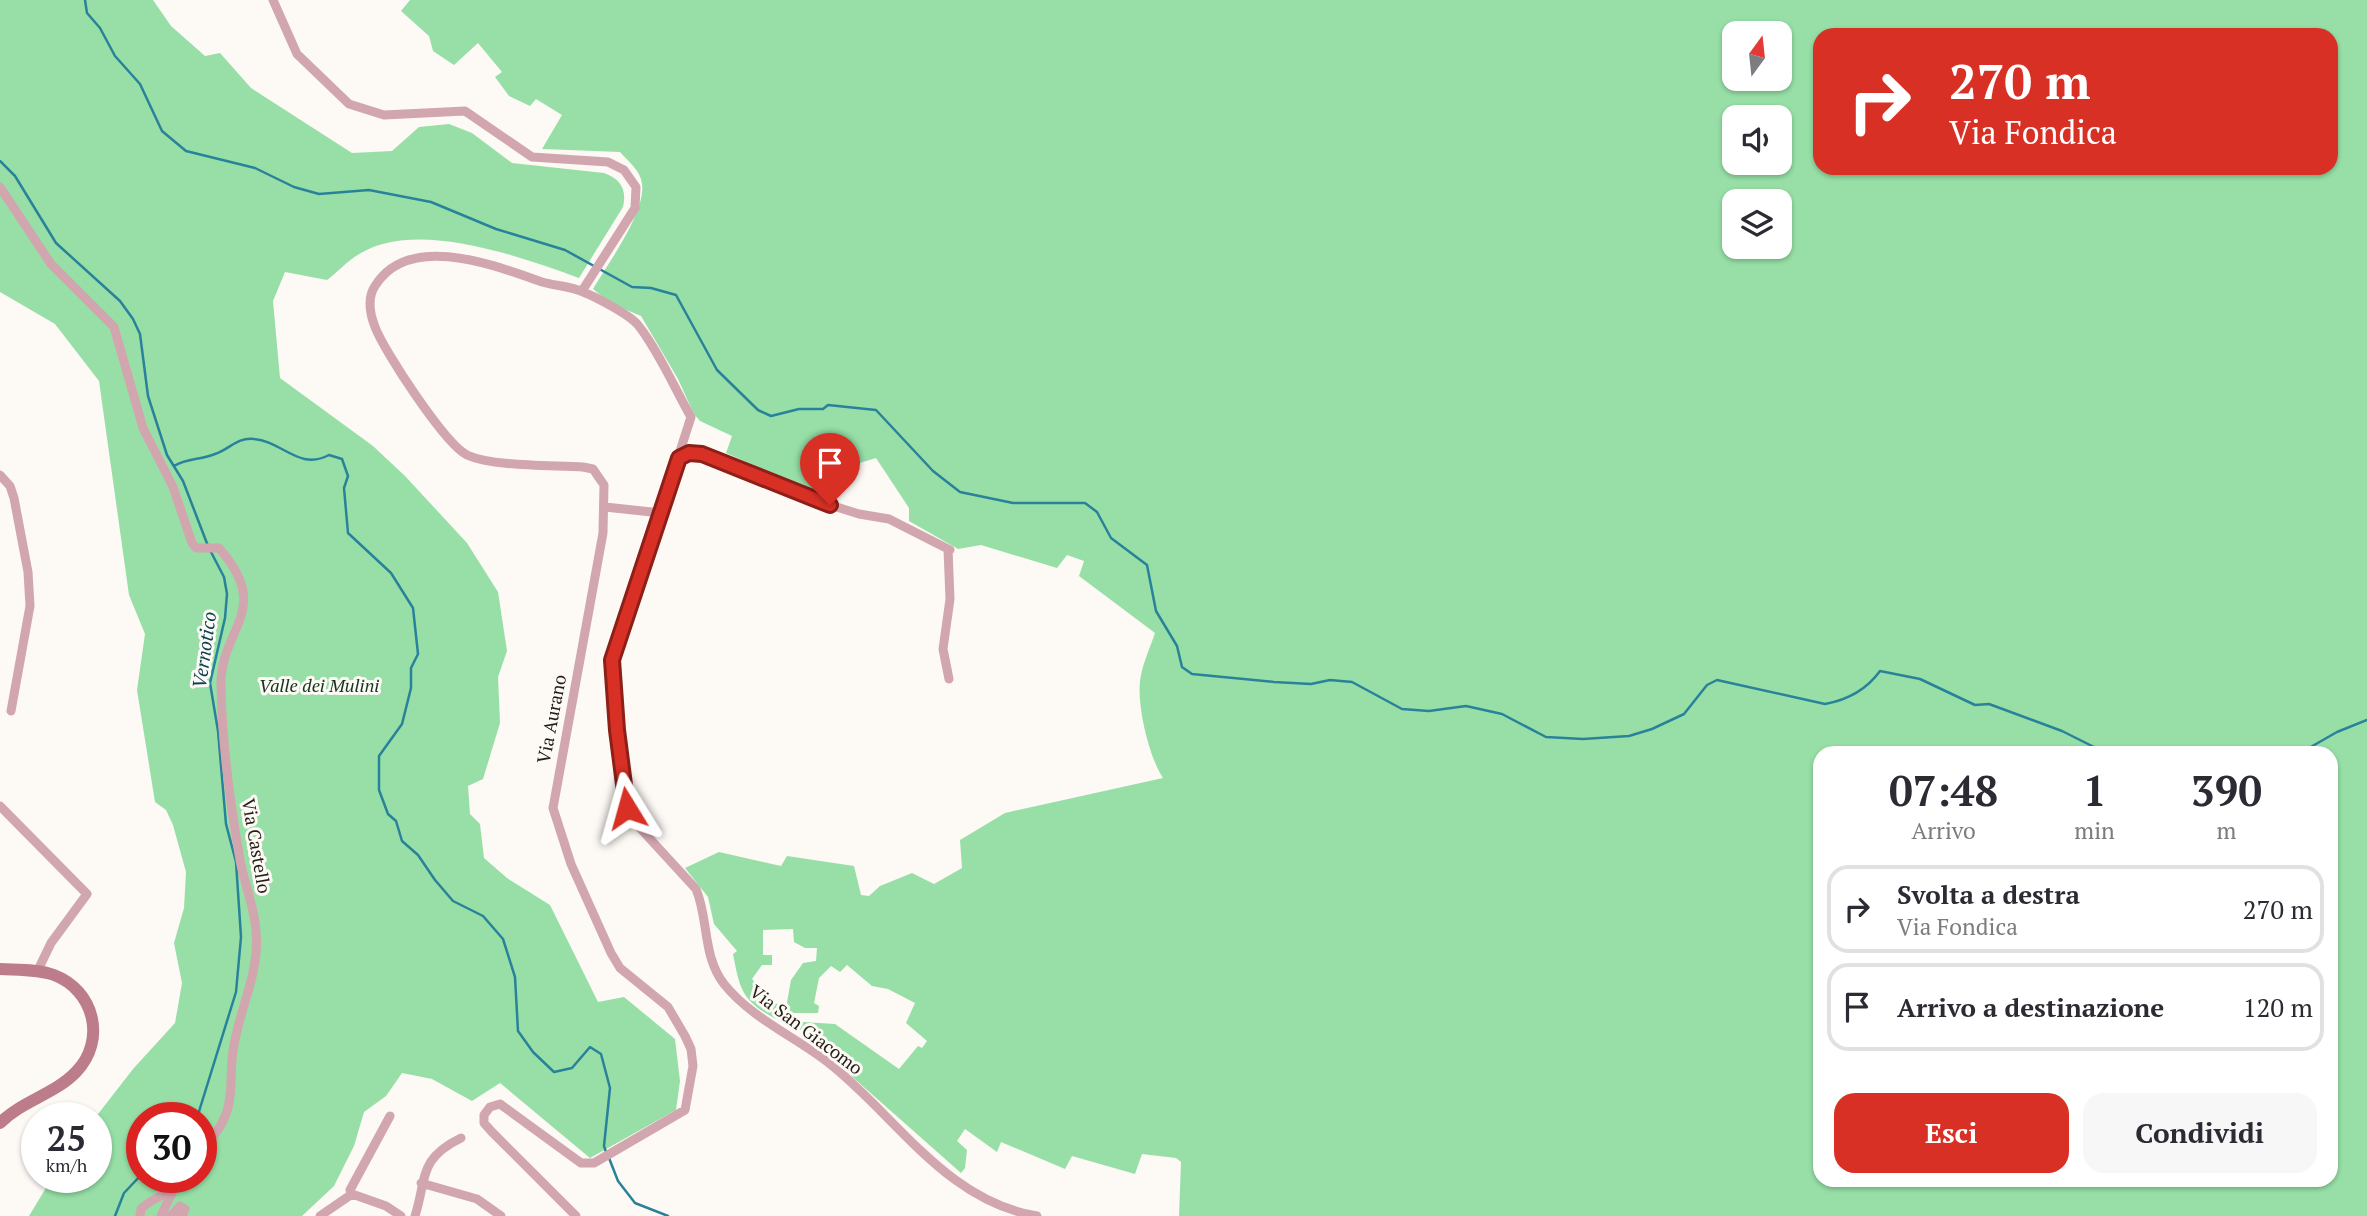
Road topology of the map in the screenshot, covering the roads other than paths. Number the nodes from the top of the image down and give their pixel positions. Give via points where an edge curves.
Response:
1 (273, 0) edge
2 (0, 187) edge
3 (582, 291) junction
4 (679, 458) junction
5 (0, 475) edge
6 (605, 507) junction
7 (661, 513) junction
8 (949, 679) dead end
9 (11, 711) dead end
10 (0, 806) edge
11 (626, 808) joint
12 (0, 969) edge
13 (37, 972) junction
14 (390, 1116) dead end
15 (0, 1122) edge
16 (217, 1134) edge
17 (461, 1138) dead end
18 (421, 1182) junction
19 (167, 1193) edge
20 (172, 1193) edge
21 (352, 1194) junction
22 (400, 1214) edge
23 (140, 1216) edge
24 (161, 1216) edge
25 (170, 1216) edge
26 (182, 1216) edge
27 (320, 1216) edge
28 (415, 1216) edge
29 (501, 1216) edge
30 (576, 1216) edge
31 (1037, 1216) edge

1 - 3 street via 297,54 349,104 384,115 465,111 532,157 608,162 624,170 636,187 637,198
2 - 16 street, Via Castello via 51,264 114,327 143,428 173,486 192,543 202,549 216,548 237,576 245,600 221,683 231,805 257,933 251,981 233,1049 228,1112
3 - 4 street, Via Aurano via 637,324 691,417
3 - 6 street, Via Aurano via 505,267 430,256 392,267 374,286 371,312 376,329 429,414 456,448 490,462 593,470 604,485
4 - 7 street, Via Aurano
4 - 8 street via 702,454 805,497 889,519 949,550 950,599 943,649
5 - 9 street via 13,498 30,606
6 - 7 street
6 - 30 street, Via Aurano via 553,808 571,864 611,953 620,968 668,1007 691,1049 693,1066 685,1110 594,1163 581,1163 500,1104 490,1107 484,1123
7 - 11 street, Via Aurano via 612,660
10 - 13 street via 87,894 51,943
11 - 31 street, Via San Giacomo via 695,889 701,900 709,955 726,986 757,1015 839,1072 955,1181 991,1204
12 - 13 main road
13 - 15 main road via 78,990 88,1002 92,1037 76,1072
14 - 21 street via 350,1190
17 - 18 street via 429,1161
18 - 28 street
18 - 29 street via 477,1199
19 - 23 street via 149,1200
20 - 24 street
21 - 22 street
21 - 27 street
25 - 26 street via 180,1206 185,1209

